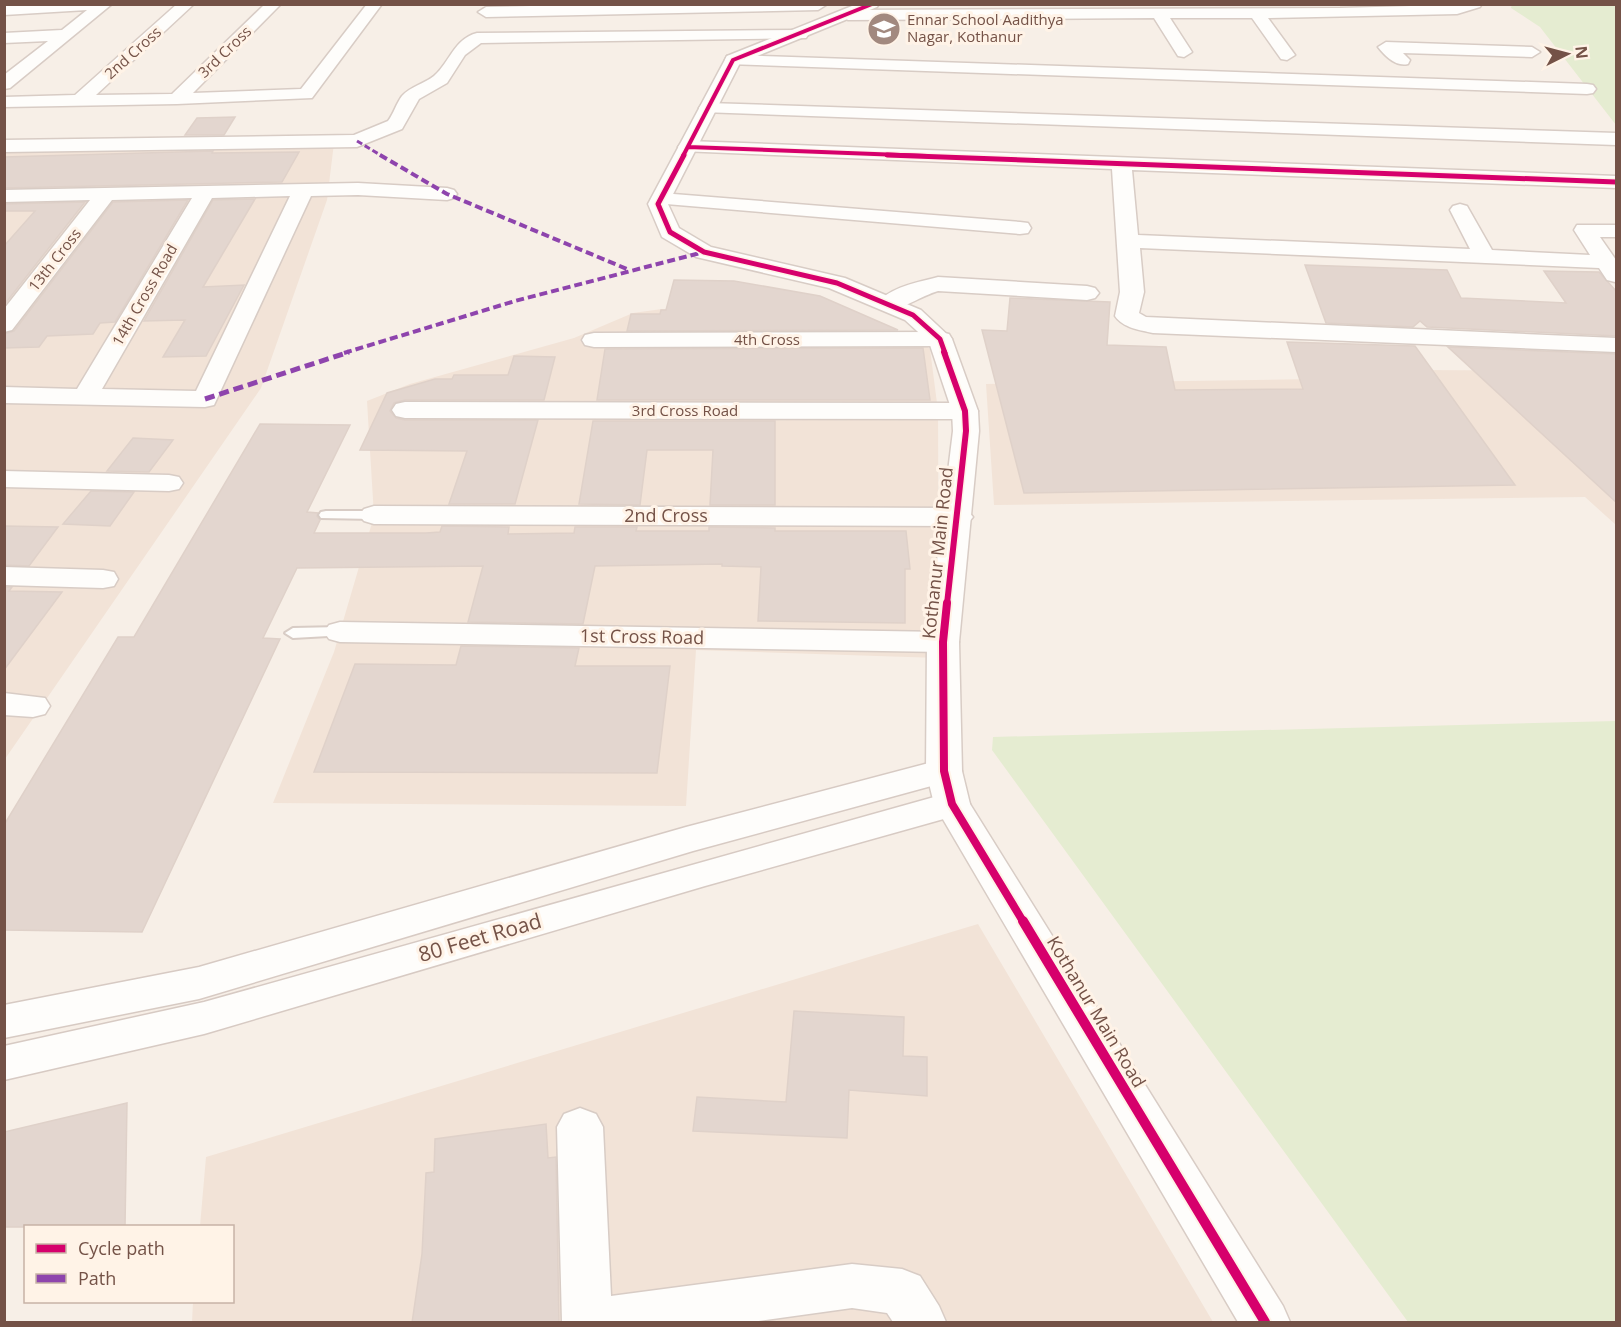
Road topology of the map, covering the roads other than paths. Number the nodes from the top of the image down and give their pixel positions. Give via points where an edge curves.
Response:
1 (187, 4) edge
2 (274, 4) edge
3 (375, 4) edge
4 (1475, 4) edge
5 (104, 5) edge
6 (818, 5) edge
7 (488, 8) edge
8 (859, 8) edge
9 (4, 10) edge
10 (1411, 10) junction
11 (1256, 13) junction
12 (1340, 13) junction
13 (1159, 14) junction
14 (1359, 27) dead end
15 (1432, 33) dead end
16 (800, 34) junction
17 (66, 35) junction
18 (4, 38) edge
19 (477, 38) junction
20 (1184, 52) dead end
21 (1532, 52) dead end
22 (1287, 55) dead end
23 (733, 60) junction
24 (1402, 60) dead end
25 (1361, 83) junction
26 (4, 84) edge
27 (1587, 89) dead end
28 (177, 99) junction
29 (1374, 99) dead end
30 (79, 101) junction
31 (4, 102) edge
32 (708, 108) junction
33 (1386, 115) dead end
34 (1398, 131) junction
35 (1617, 139) edge
36 (4, 146) edge
37 (688, 147) junction
38 (1122, 164) junction
39 (1425, 177) junction
40 (1617, 182) edge
41 (303, 191) junction
42 (205, 193) junction
43 (447, 194) dead end
44 (105, 195) junction
45 (4, 196) edge
46 (661, 199) junction
47 (1460, 210) dead end
48 (1020, 228) dead end
49 (1617, 231) edge
50 (1127, 241) junction
51 (1485, 257) junction
52 (1612, 269) edge
53 (1087, 293) dead end
54 (889, 304) junction
55 (4, 325) edge
56 (940, 339) junction
57 (594, 340) dead end
58 (1617, 345) edge
59 (4, 395) edge
60 (85, 397) junction
61 (405, 410) dead end
62 (965, 411) junction
63 (4, 479) edge
64 (169, 483) dead end
65 (326, 515) dead end
66 (374, 516) joint
67 (958, 517) junction
68 (4, 576) edge
69 (104, 579) dead end
70 (340, 632) joint
71 (293, 633) dead end
72 (943, 642) junction
73 (948, 788) junction
74 (4, 1022) edge
75 (4, 1063) edge
76 (580, 1127) dead end
77 (587, 1323) edge
78 (921, 1323) edge
79 (1265, 1323) edge

1 - 30 street, 2nd Cross
2 - 28 street, 3rd Cross
3 - 28 street via 306,94
4 - 10 street via 1457,9
5 - 9 street
5 - 17 street
6 - 7 street
6 - 8 street
7 - 19 street
8 - 13 street
8 - 16 street
10 - 12 street
10 - 15 street
11 - 12 street
11 - 13 street
11 - 22 street
12 - 14 street
13 - 20 street
16 - 19 street
16 - 23 street
17 - 18 street
17 - 26 street
19 - 36 street via 459,52 441,79 413,95 395,125 357,141
21 - 24 street via 1381,43
23 - 25 street
23 - 32 street
25 - 27 street
25 - 29 street
28 - 30 street
30 - 31 street
32 - 34 street
32 - 37 street
33 - 34 street
34 - 35 street
34 - 39 street
37 - 38 street
37 - 46 street
38 - 39 street
38 - 50 street
39 - 40 street
41 - 42 street
41 - 43 street via 358,189
41 - 60 street via 205,399
42 - 44 street
42 - 60 street, 14th Cross Road
44 - 45 street
44 - 55 street, 13th Cross
46 - 48 street
46 - 54 street, Kothanur Main Road via 658,204 670,232 704,252 837,283
47 - 51 street
49 - 52 street via 1585,230
50 - 51 street
50 - 58 street via 1132,292 1127,316 1153,326
51 - 52 street
53 - 54 street via 938,284 915,290
54 - 56 street, Kothanur Main Road via 913,315
56 - 57 street, 4th Cross
56 - 62 street, Kothanur Main Road
59 - 60 street
61 - 62 street, 3rd Cross Road
62 - 67 street, Kothanur Main Road
63 - 64 street
65 - 66 lane
66 - 67 street, 2nd Cross
67 - 72 street, Kothanur Main Road
68 - 69 street
70 - 71 lane
70 - 72 street, 1st Cross Road
72 - 73 street, Kothanur Main Road
73 - 74 street, 80 Feet Road via 686,840 199,982
73 - 75 street, 80 Feet Road via 679,881 204,1018
73 - 79 street, Kothanur Main Road
76 - 77 street
77 - 78 street via 852,1286 902,1292

